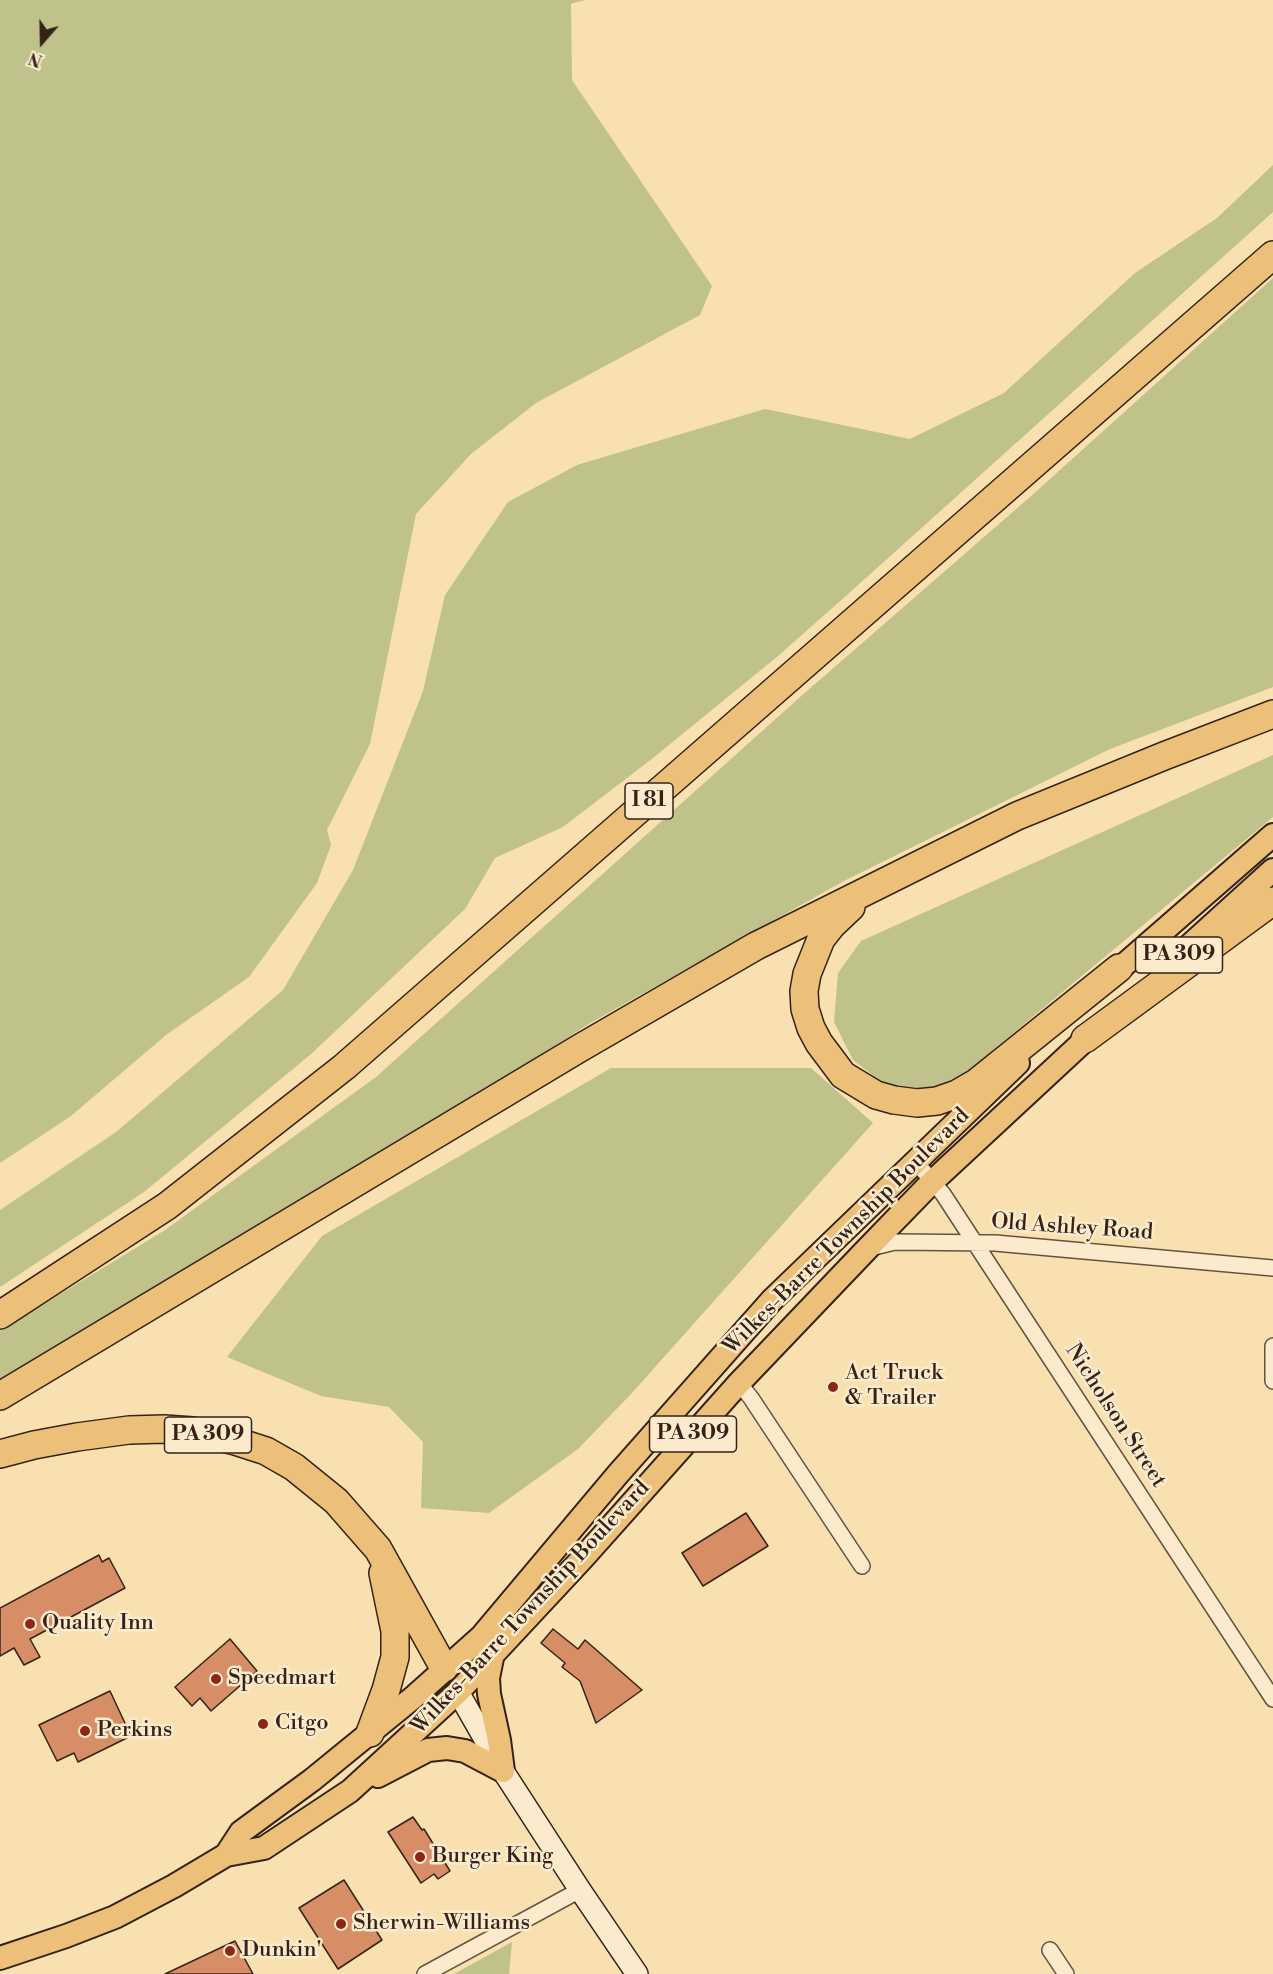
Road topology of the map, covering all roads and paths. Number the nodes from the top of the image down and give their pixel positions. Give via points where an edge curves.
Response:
1 (1273, 255) edge
2 (1273, 714) edge
3 (1273, 835) edge
4 (1273, 870) edge
5 (903, 873) junction
6 (1273, 902) edge
7 (1119, 968) junction
8 (1085, 1039) junction
9 (915, 1161) junction
10 (932, 1182) junction
11 (975, 1244) junction
12 (867, 1249) junction
13 (1273, 1268) edge
14 (0, 1315) edge
15 (1273, 1346) edge
16 (1273, 1381) edge
17 (739, 1383) junction
18 (0, 1396) edge
19 (0, 1454) edge
20 (378, 1549) junction
21 (862, 1566) dead end
22 (494, 1653) junction
23 (444, 1668) junction
24 (458, 1692) junction
25 (1273, 1699) edge
26 (370, 1733) junction
27 (503, 1771) junction
28 (350, 1791) junction
29 (226, 1854) junction
30 (580, 1890) junction
31 (1050, 1950) dead end
32 (0, 1958) edge
33 (425, 1974) edge
34 (638, 1974) edge
35 (1065, 1974) edge

1 - 14 highway, I 81 via 344,1067 167,1206
2 - 5 highway via 1017,816
3 - 7 main road, PA 309
4 - 8 main road, PA 309
5 - 7 highway via 849,908 832,925 821,939 804,991 811,1028 829,1059 843,1075 876,1095 916,1103 957,1094
5 - 18 highway via 756,946 621,1024
6 - 8 highway
7 - 9 main road, Wilkes-Barre Township Boulevard
8 - 10 main road, Wilkes-Barre Township Boulevard / PA 309
9 - 10 street, Nicholson Street
9 - 23 main road, Wilkes-Barre Township Boulevard via 772,1300 481,1637
10 - 11 street, Nicholson Street
10 - 12 main road, Wilkes-Barre Township Boulevard / PA 309
11 - 12 street, Old Ashley Road via 895,1242
11 - 13 street, Old Ashley Road
11 - 25 street, Nicholson Street
12 - 17 main road, Wilkes-Barre Township Boulevard / PA 309
15 - 16 street
17 - 21 street
17 - 22 main road, Wilkes-Barre Township Boulevard / PA 309
19 - 20 highway, PA 309 via 129,1430 193,1431 235,1441 294,1467 336,1501
20 - 23 highway, PA 309
20 - 26 highway via 395,1631 395,1657
22 - 24 main road, Wilkes-Barre Township Boulevard / PA 309
22 - 27 main road via 489,1694
23 - 24 main road, PA 309
23 - 26 main road, Wilkes-Barre Township Boulevard
24 - 27 main road
24 - 28 main road, Wilkes-Barre Township Boulevard
26 - 29 main road, Wilkes-Barre Township Boulevard via 241,1832
27 - 28 main road via 465,1752 447,1748 428,1750
27 - 30 main road
28 - 29 main road, Wilkes-Barre Township Boulevard via 264,1848
29 - 32 main road, Wilkes-Barre Township Boulevard via 115,1917
30 - 33 street
30 - 34 main road
31 - 35 street

